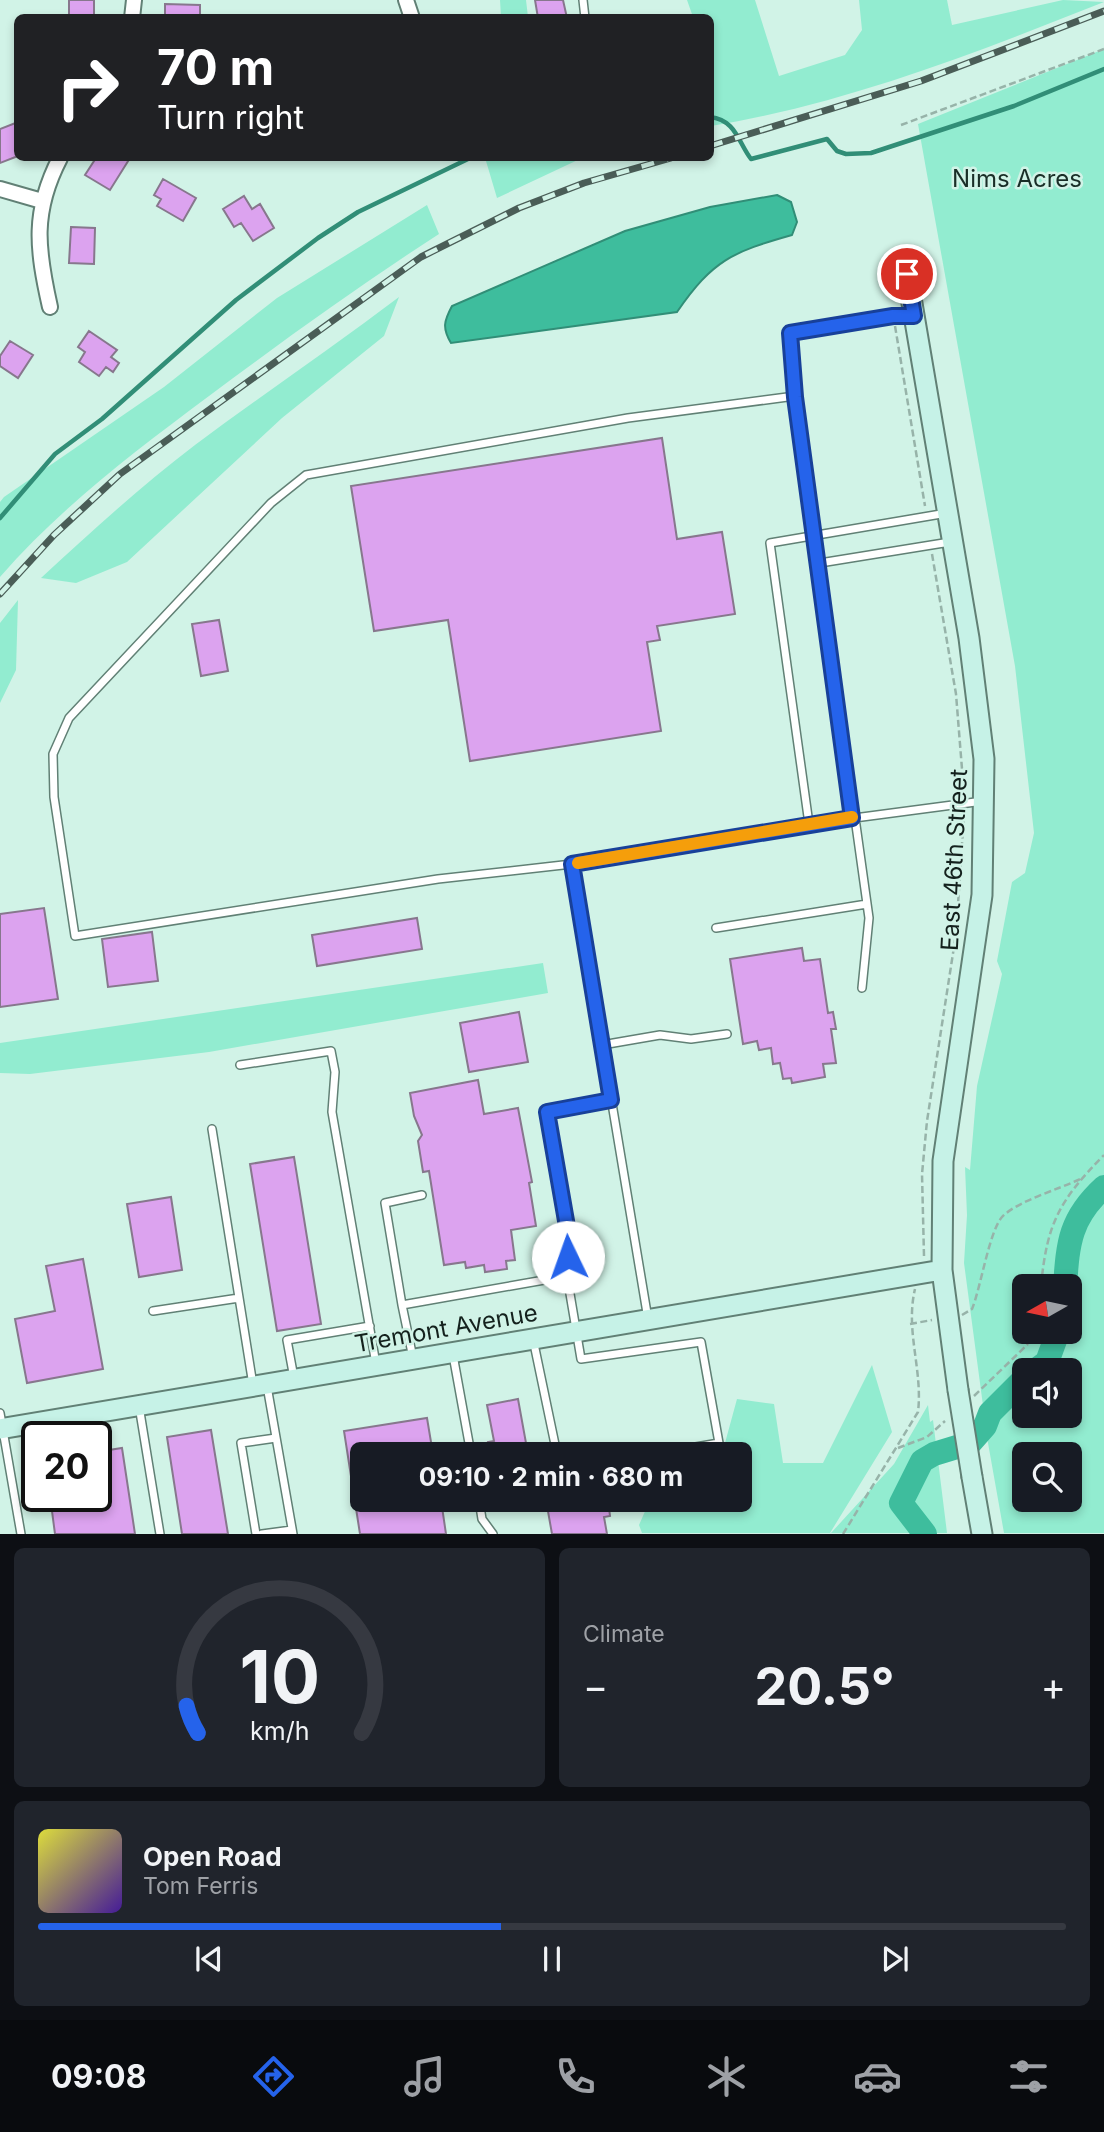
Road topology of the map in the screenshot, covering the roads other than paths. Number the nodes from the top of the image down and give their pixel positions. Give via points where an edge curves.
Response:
1 (59, 161) edge
2 (0, 189) edge
3 (42, 201) junction
4 (907, 274) dead end
5 (50, 307) dead end
6 (914, 316) junction
7 (795, 397) junction
8 (947, 513) junction
9 (815, 537) junction
10 (952, 541) junction
11 (820, 563) junction
12 (985, 800) junction
13 (853, 818) junction
14 (809, 824) junction
15 (572, 864) junction
16 (867, 904) junction
17 (716, 928) dead end
18 (862, 988) dead end
19 (727, 1034) dead end
20 (602, 1045) junction
21 (240, 1065) dead end
22 (611, 1100) junction
23 (212, 1129) dead end
24 (422, 1195) dead end
25 (942, 1270) junction
26 (567, 1276) junction
27 (239, 1298) junction
28 (402, 1306) junction
29 (153, 1311) dead end
30 (648, 1320) junction
31 (370, 1326) junction
32 (575, 1332) junction
33 (533, 1339) junction
34 (452, 1352) junction
35 (413, 1359) junction
36 (377, 1365) junction
37 (294, 1379) junction
38 (260, 1385) junction
39 (139, 1405) junction
40 (1, 1423) edge
41 (276, 1438) junction
42 (469, 1442) edge
43 (554, 1442) edge
44 (719, 1442) edge
45 (481, 1512) edge
46 (292, 1532) edge
47 (21, 1534) edge
48 (160, 1534) edge
49 (256, 1534) edge
50 (262, 1534) edge
51 (493, 1534) edge
52 (982, 1534) edge

1 - 3 street
2 - 3 street
3 - 5 street via 39,257
4 - 6 street, East 46th Street
6 - 7 lane via 790,333
6 - 8 street, East 46th Street
7 - 9 lane
7 - 15 lane via 628,418 306,475 271,503 69,718 53,754 54,797 75,936 438,879
8 - 9 lane
8 - 10 street, East 46th Street
9 - 11 lane
9 - 14 lane via 770,543
10 - 11 lane
10 - 12 street, East 46th Street via 978,702
11 - 13 lane
12 - 13 lane
12 - 25 street, East 46th Street via 982,895 943,1161
13 - 14 lane
13 - 16 lane
14 - 15 lane
15 - 20 lane
16 - 17 lane
16 - 18 lane
19 - 20 lane via 691,1039 660,1035
20 - 22 lane
21 - 31 lane via 331,1051 335,1072 332,1112
22 - 26 lane via 547,1112 569,1238
22 - 30 lane
23 - 27 lane
24 - 28 lane via 385,1203
25 - 30 street, Tremont Avenue
25 - 52 street, East 46th Street, bridge
26 - 28 lane
26 - 32 lane
27 - 29 lane
27 - 38 lane
28 - 35 lane
30 - 32 street, Tremont Avenue
31 - 36 lane
31 - 37 lane via 287,1340
32 - 33 street, Tremont Avenue
32 - 44 lane via 581,1359 701,1342
33 - 34 street, Tremont Avenue
33 - 43 lane
34 - 35 street, Tremont Avenue
34 - 42 lane
35 - 36 street, Tremont Avenue
36 - 37 street, Tremont Avenue
37 - 38 street, Tremont Avenue
38 - 39 street, Tremont Avenue
38 - 41 lane
39 - 40 street, Tremont Avenue
39 - 48 lane
40 - 47 lane
41 - 46 lane
41 - 49 lane via 241,1443
45 - 51 lane
46 - 50 lane

